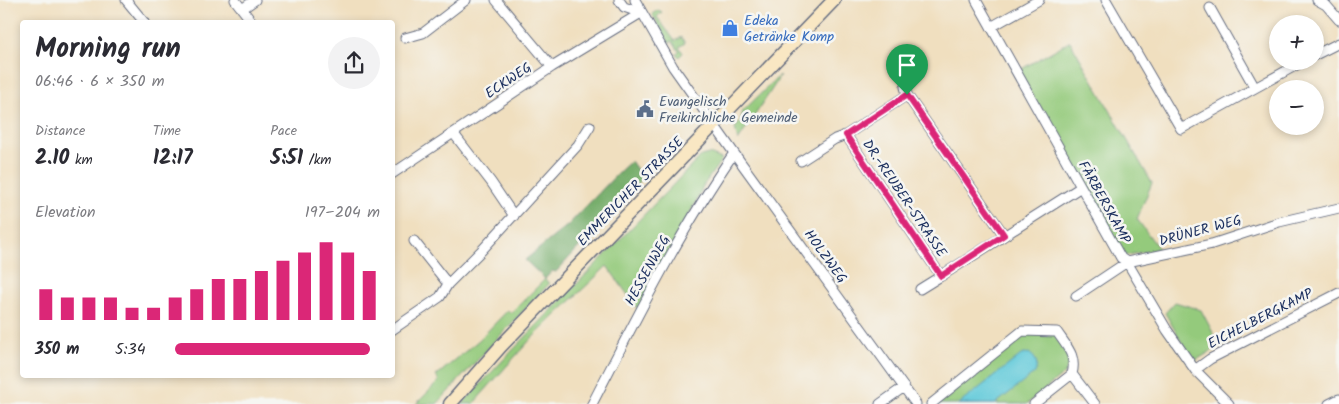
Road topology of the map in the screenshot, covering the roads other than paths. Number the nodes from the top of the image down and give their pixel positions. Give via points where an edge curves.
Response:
1 (126, 0) edge
2 (235, 0) edge
3 (255, 0) edge
4 (466, 0) edge
5 (496, 0) edge
6 (619, 0) edge
7 (635, 0) edge
8 (834, 0) edge
9 (976, 0) edge
10 (1039, 0) edge
11 (1106, 0) edge
12 (1317, 0) edge
13 (1210, 8) dead end
14 (242, 9) junction
15 (641, 13) junction
16 (142, 20) edge
17 (250, 20) edge
18 (1339, 20) edge
19 (991, 27) junction
20 (405, 38) dead end
21 (1339, 43) edge
22 (1324, 51) edge
23 (552, 68) junction
24 (1288, 70) edge
25 (1255, 88) junction
26 (714, 124) junction
27 (590, 126) dead end
28 (454, 134) junction
29 (846, 135) junction
30 (734, 153) junction
31 (800, 161) dead end
32 (395, 172) edge
33 (1081, 187) junction
34 (1339, 208) edge
35 (514, 216) junction
36 (1004, 235) junction
37 (414, 242) dead end
38 (1127, 262) junction
39 (941, 276) junction
40 (448, 284) junction
41 (920, 289) dead end
42 (1339, 293) edge
43 (1076, 296) dead end
44 (395, 328) edge
45 (1195, 370) junction
46 (1072, 374) junction
47 (904, 387) junction
48 (1339, 399) edge
49 (450, 404) edge
50 (592, 404) edge
51 (880, 404) edge
52 (916, 404) edge
53 (931, 404) edge
54 (1034, 404) edge
55 (1095, 404) edge
56 (1229, 404) edge
57 (1329, 404) edge

1 - 16 street
2 - 14 street
3 - 14 street
4 - 20 street via 423,33
5 - 23 street
6 - 15 street via 624,7
7 - 15 street, HOLZWEG
8 - 26 main road, EMMERICHER STRASSE
9 - 19 street, FÄRBERSKAMP
10 - 19 street
11 - 25 street via 1181,129
12 - 18 street
13 - 25 street
14 - 17 street
15 - 23 street, ECKWEG
15 - 26 street, HOLZWEG
19 - 33 street, FÄRBERSKAMP
21 - 22 street
23 - 28 street, ECKWEG
24 - 25 street
26 - 30 street, HOLZWEG
26 - 49 main road, EMMERICHER STRASSE via 501,346
27 - 35 street via 578,145
28 - 32 street, ECKWEG
28 - 35 street
29 - 31 street, DR.-REUBER-STRASSE
29 - 36 street, DR.-REUBER-STRASSE via 906,91
29 - 39 street, DR.-REUBER-STRASSE
30 - 47 street, HOLZWEG
30 - 50 street, HESSENWEG via 707,191 679,240
33 - 36 street, DR.-REUBER-STRASSE
33 - 38 street, FÄRBERSKAMP via 1121,258
34 - 38 street, DRÜNER WEG via 1279,222 1212,244
35 - 40 street
36 - 39 street, DR.-REUBER-STRASSE
37 - 40 street
38 - 43 street, DRÜNER WEG
38 - 45 street, FÄRBERSKAMP
39 - 41 street, DR.-REUBER-STRASSE
40 - 44 street via 440,297
42 - 45 street, EICHELBERGKAMP via 1210,359
45 - 56 street, FÄRBERSKAMP
46 - 53 street via 1073,356 1057,332 1022,331
46 - 54 street
46 - 55 street
47 - 51 street
47 - 52 street, HOLZWEG
48 - 57 street

